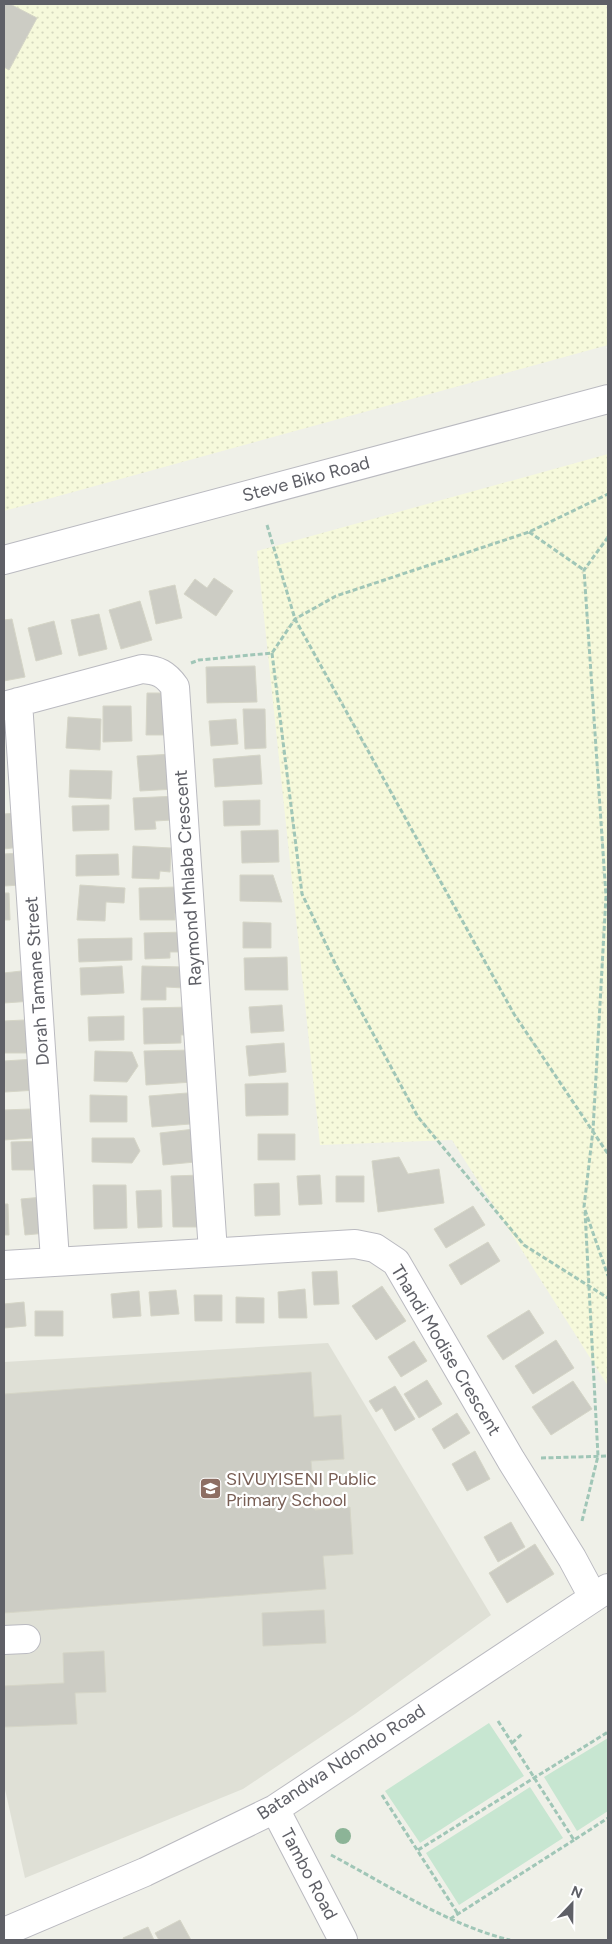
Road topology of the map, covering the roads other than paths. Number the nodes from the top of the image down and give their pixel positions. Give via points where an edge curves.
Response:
1 (608, 399) edge
2 (4, 560) edge
3 (11, 704) edge
4 (213, 1252) junction
5 (54, 1260) junction
6 (4, 1265) edge
7 (601, 1593) edge
8 (275, 1808) junction
9 (4, 1932) edge
10 (343, 1940) edge

1 - 2 street, Steve Biko Road
3 - 4 street, Raymond Mhlaba Crescent via 142,669 162,672 175,687
3 - 5 street, Dorah Tamane Street
4 - 5 street, Thandi Modise Crescent
4 - 7 street, Thandi Modise Crescent via 355,1244 375,1248 396,1262 511,1460 572,1558
5 - 6 street, Thandi Modise Crescent
7 - 8 street, Batandwa Ndondo Road
8 - 9 street, Batandwa Ndondo Road via 145,1872
8 - 10 street, Tambo Road

